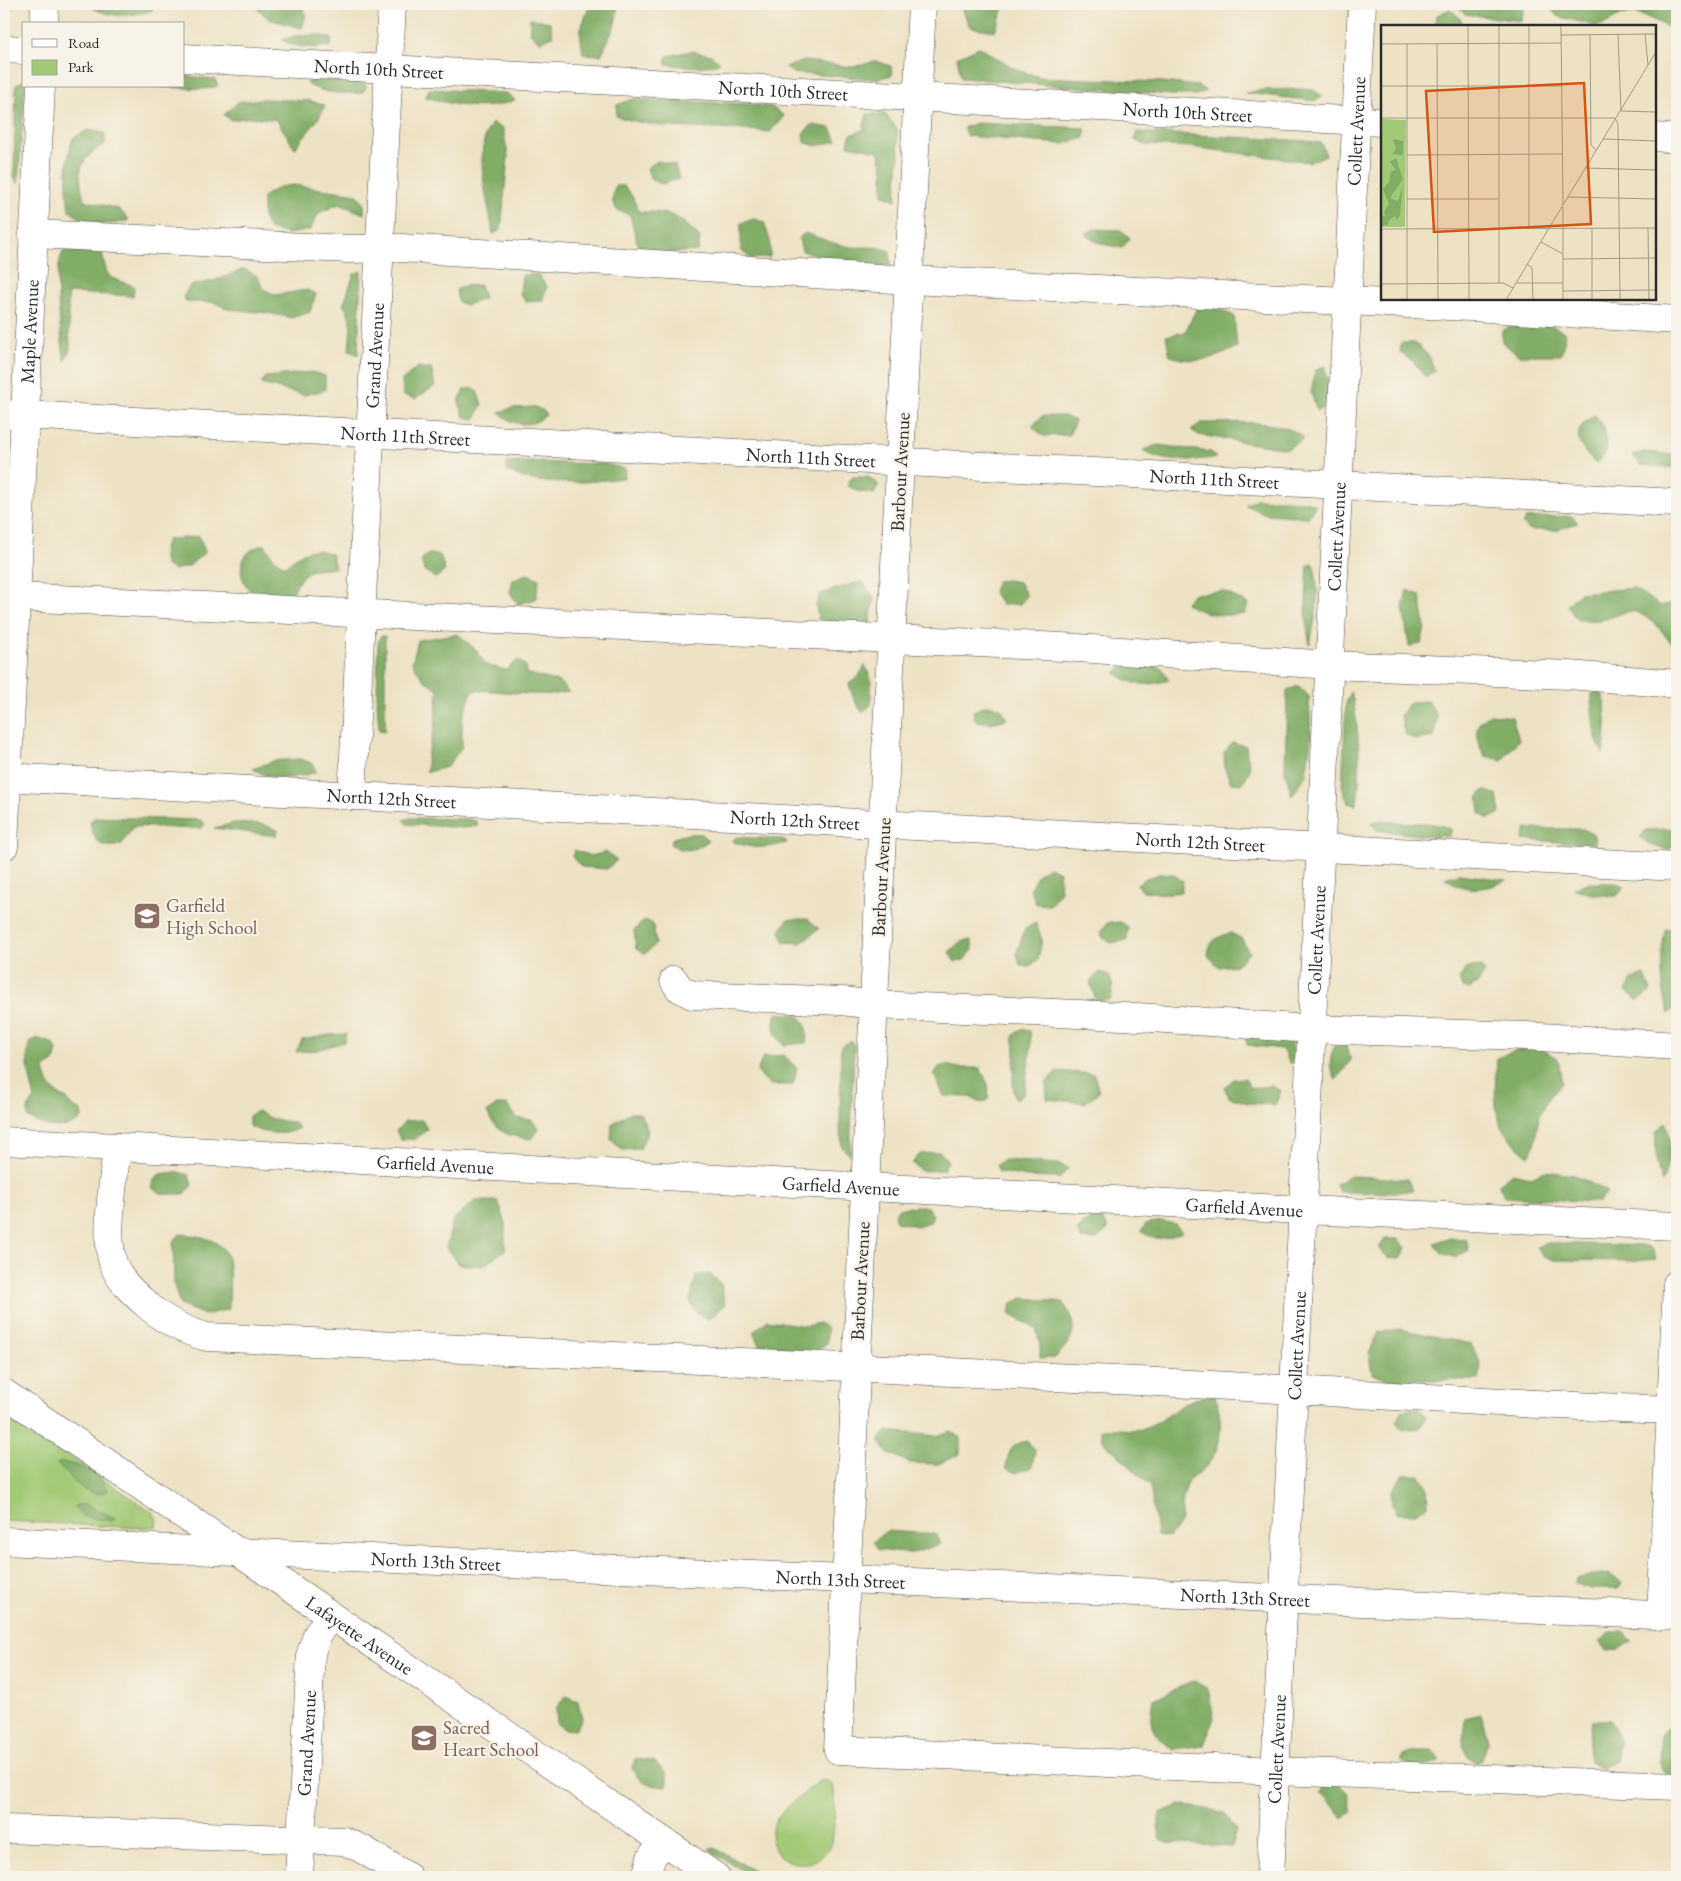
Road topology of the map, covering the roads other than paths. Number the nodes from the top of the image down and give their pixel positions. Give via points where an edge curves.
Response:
1 (45, 4) edge
2 (392, 4) edge
3 (922, 4) edge
4 (1362, 4) edge
5 (44, 22) edge
6 (4, 49) edge
7 (22, 50) edge
8 (185, 58) edge
9 (388, 69) junction
10 (41, 88) edge
11 (918, 98) junction
12 (1369, 122) edge
13 (1656, 137) edge
14 (1677, 139) edge
15 (33, 234) junction
16 (379, 248) junction
17 (909, 280) junction
18 (1348, 301) junction
19 (1677, 320) edge
20 (14, 414) edge
21 (370, 434) junction
22 (900, 463) junction
23 (1338, 486) junction
24 (1677, 503) edge
25 (16, 597) junction
26 (361, 614) junction
27 (892, 640) junction
28 (1330, 665) junction
29 (1677, 684) edge
30 (5, 777) edge
31 (352, 796) junction
32 (883, 824) junction
33 (4, 846) edge
34 (1320, 847) junction
35 (1677, 867) edge
36 (674, 980) dead end
37 (874, 1005) junction
38 (1311, 1029) junction
39 (1677, 1046) edge
40 (4, 1142) edge
41 (117, 1147) junction
42 (865, 1186) junction
43 (1302, 1210) junction
44 (1677, 1226) edge
45 (1677, 1284) edge
46 (856, 1368) junction
47 (1293, 1390) junction
48 (4, 1393) edge
49 (1674, 1410) edge
50 (4, 1541) edge
51 (236, 1552) junction
52 (845, 1579) junction
53 (1283, 1599) junction
54 (330, 1616) junction
55 (1669, 1616) edge
56 (1276, 1771) junction
57 (1677, 1786) edge
58 (4, 1829) edge
59 (301, 1840) junction
60 (663, 1842) junction
61 (299, 1877) edge
62 (408, 1877) edge
63 (646, 1877) edge
64 (716, 1877) edge
65 (1270, 1877) edge

1 - 5 street
2 - 9 street, Grand Avenue
3 - 11 street, Barbour Avenue
4 - 12 street, Collett Avenue
6 - 7 street
8 - 9 street, North 10th Street
9 - 11 street, North 10th Street
9 - 16 street, Grand Avenue
10 - 15 street, Maple Avenue
11 - 12 street, North 10th Street
11 - 17 street, Barbour Avenue
12 - 18 street, Collett Avenue
13 - 14 street
15 - 16 street via 340,249
15 - 20 street, Maple Avenue
16 - 17 street
16 - 21 street, Grand Avenue
17 - 18 street
17 - 22 street, Barbour Avenue
18 - 19 street
18 - 23 street, Collett Avenue
20 - 21 street, North 11th Street
20 - 25 street, Maple Avenue
21 - 22 street, North 11th Street
21 - 26 street, Grand Avenue
22 - 23 street, North 11th Street
22 - 27 street, Barbour Avenue
23 - 24 street, North 11th Street
23 - 28 street, Collett Avenue
25 - 26 street
25 - 30 street, Maple Avenue
26 - 27 street
26 - 31 street, Grand Avenue
27 - 28 street via 1062,647
27 - 32 street, Barbour Avenue
28 - 29 street via 1569,675
28 - 34 street, Collett Avenue
30 - 31 street, North 12th Street
30 - 33 street, Maple Avenue
31 - 32 street, North 12th Street
32 - 34 street, North 12th Street
32 - 37 street, Barbour Avenue
34 - 35 street, North 12th Street
34 - 38 street, Collett Avenue
36 - 37 street via 679,988 692,995
37 - 38 street via 1124,1016
37 - 42 street, Barbour Avenue
38 - 39 street via 1526,1036
38 - 43 street, Collett Avenue
40 - 41 street, Garfield Avenue
41 - 42 street, Garfield Avenue
41 - 46 street via 110,1246 113,1264 129,1288 156,1313 193,1333 207,1337 580,1352 661,1360
42 - 43 street, Garfield Avenue
42 - 46 street, Barbour Avenue
43 - 44 street, Garfield Avenue
43 - 47 street, Collett Avenue
45 - 49 street
46 - 47 street
46 - 52 street, Barbour Avenue
47 - 49 street
47 - 53 street, Collett Avenue
48 - 51 street, Lafayette Avenue
49 - 55 street
50 - 51 street, North 13th Street
51 - 52 street, North 13th Street
51 - 54 street, Lafayette Avenue
52 - 53 street, North 13th Street
52 - 56 street, Barbour Avenue via 838,1750
53 - 55 street, North 13th Street
53 - 56 street, Collett Avenue
54 - 59 street, Grand Avenue via 317,1635 312,1653
54 - 60 street, Lafayette Avenue
56 - 57 street
56 - 65 street, Collett Avenue
58 - 59 street
59 - 61 street, Grand Avenue
59 - 62 street via 344,1841
60 - 63 street via 651,1858
60 - 64 street, Lafayette Avenue

